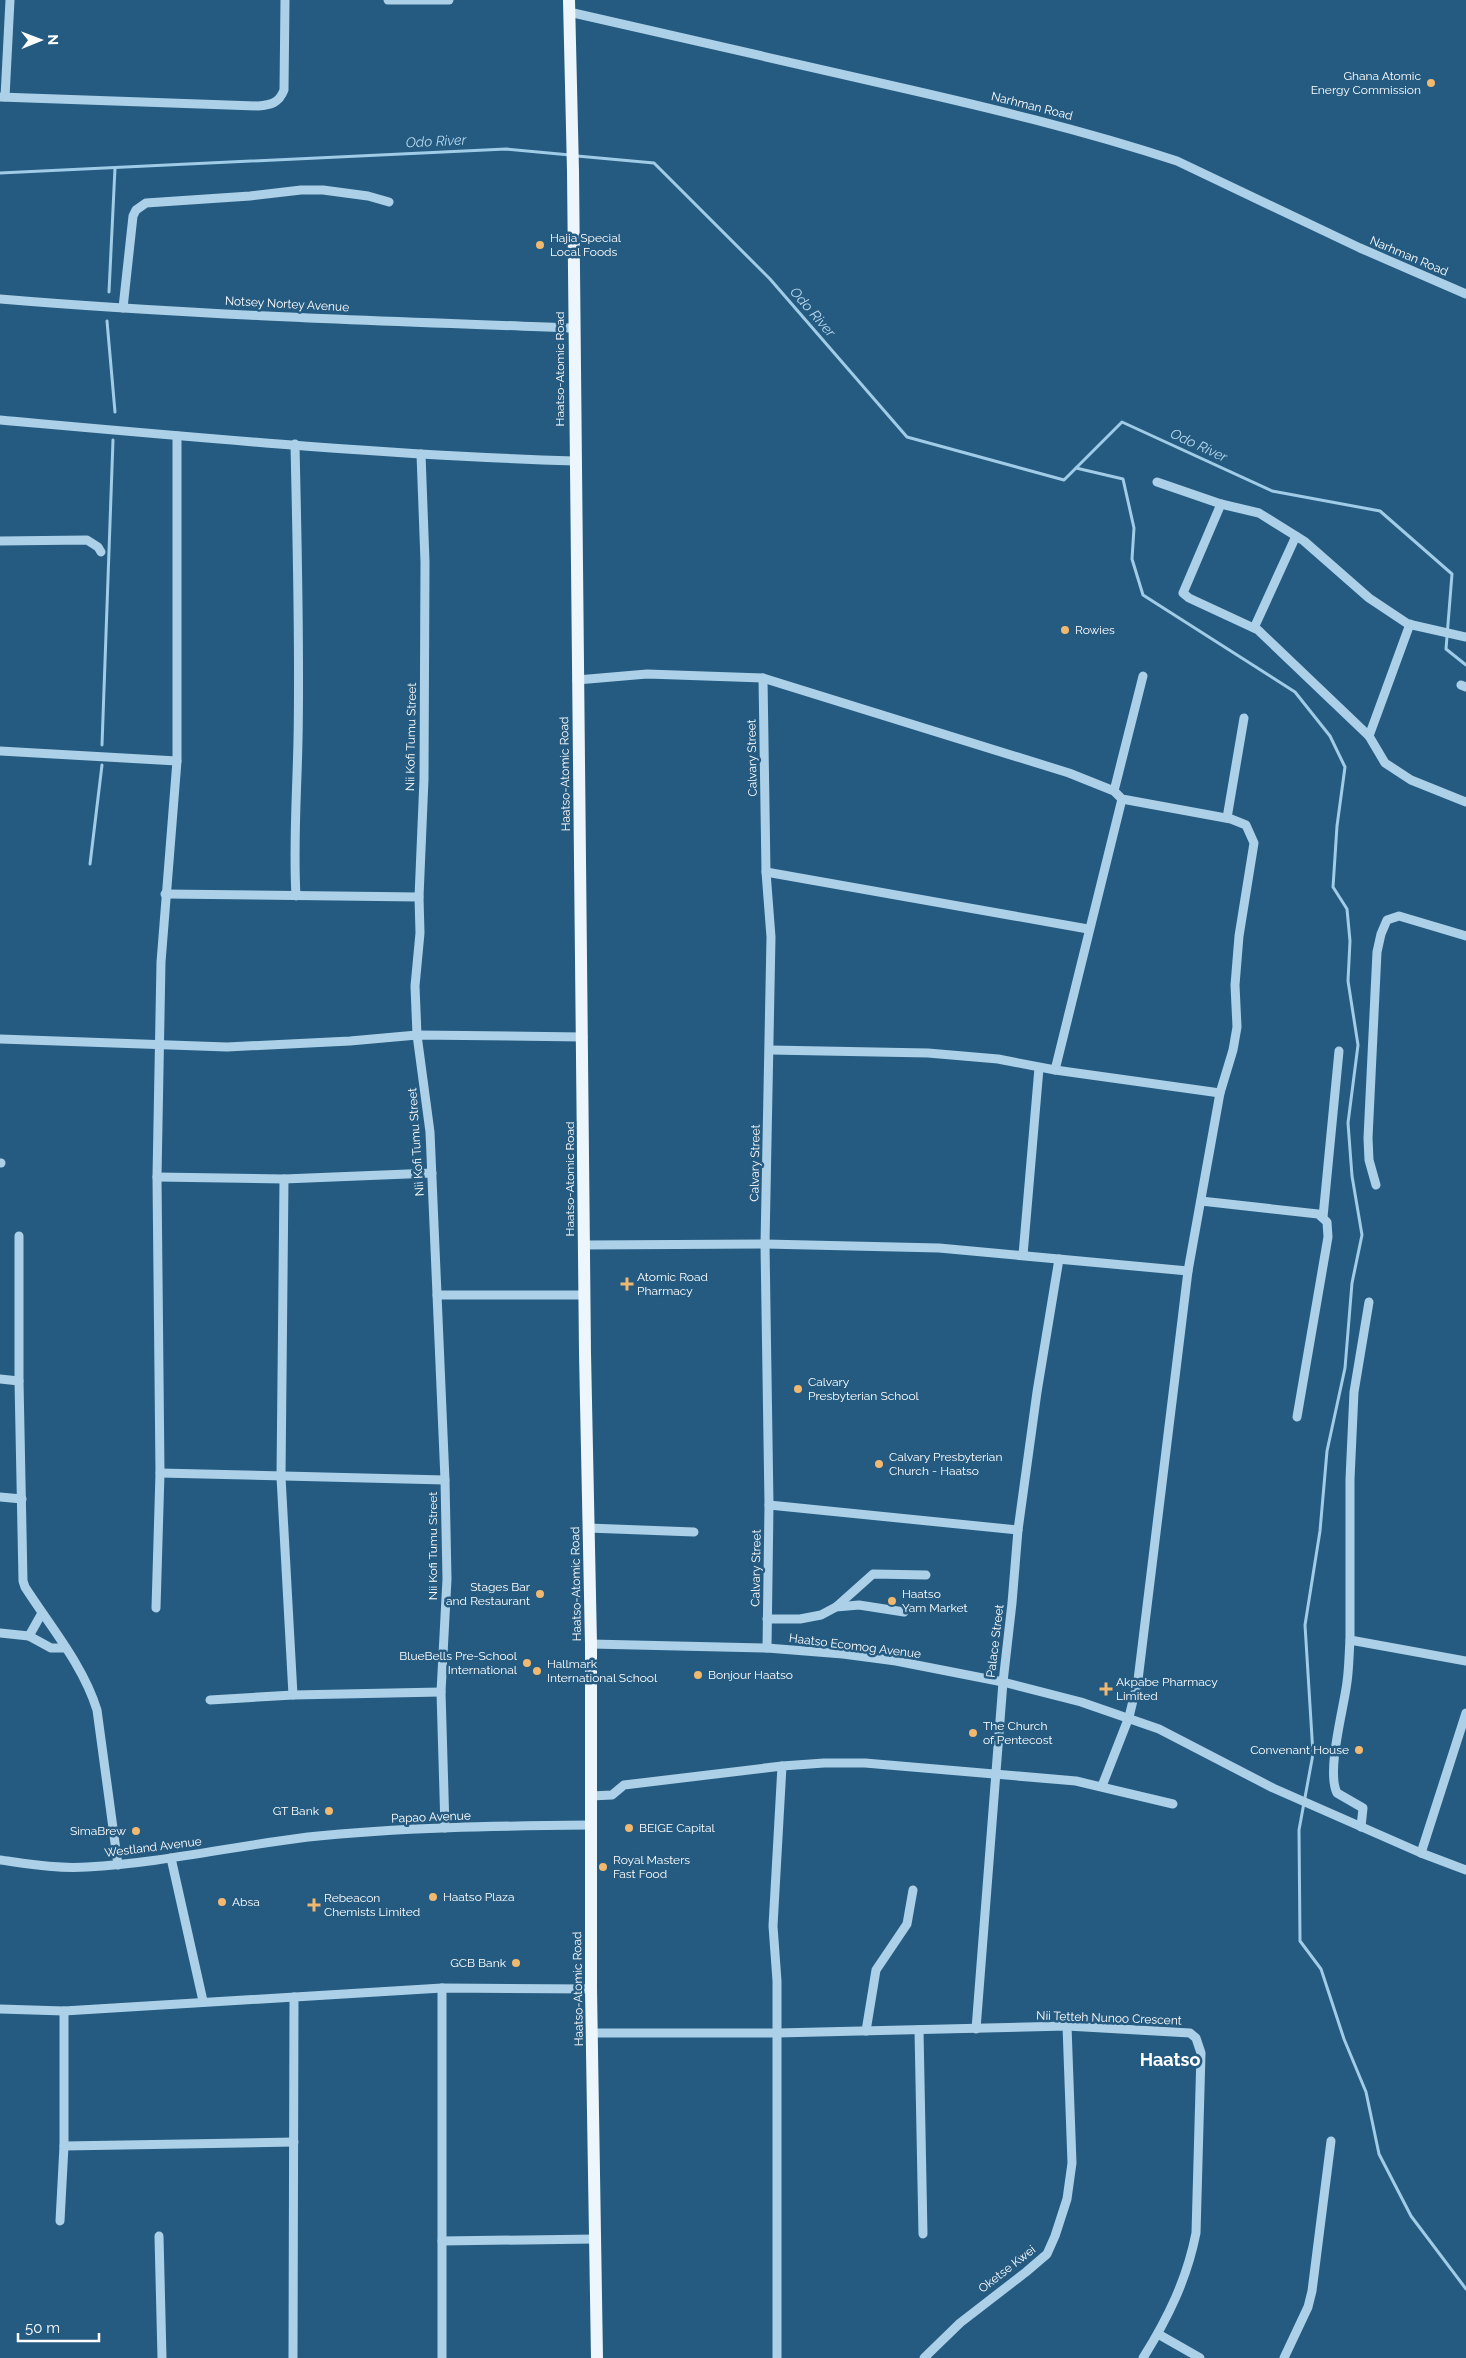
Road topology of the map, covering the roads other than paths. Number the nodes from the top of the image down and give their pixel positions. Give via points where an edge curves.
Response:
1 (10, 0) edge
2 (286, 0) edge
3 (388, 0) edge
4 (412, 0) edge
5 (449, 0) edge
6 (569, 6) edge
7 (2, 97) edge
8 (389, 202) dead end
9 (1466, 294) edge
10 (0, 299) edge
11 (123, 308) junction
12 (574, 328) junction
13 (0, 420) edge
14 (177, 436) junction
15 (295, 444) junction
16 (421, 454) junction
17 (575, 461) junction
18 (1157, 482) dead end
19 (1222, 504) junction
20 (1296, 536) junction
21 (0, 541) edge
22 (101, 552) dead end
23 (1410, 624) junction
24 (1254, 628) junction
25 (1466, 637) edge
26 (1143, 676) dead end
27 (763, 678) junction
28 (577, 680) junction
29 (1244, 718) dead end
30 (1369, 736) junction
31 (0, 751) edge
32 (176, 761) junction
33 (1114, 791) junction
34 (1122, 799) junction
35 (1466, 802) edge
36 (1228, 818) junction
37 (766, 872) junction
38 (165, 894) junction
39 (296, 896) junction
40 (419, 896) junction
41 (1088, 929) junction
42 (1466, 936) edge
43 (417, 1035) junction
44 (583, 1037) junction
45 (0, 1039) edge
46 (160, 1044) junction
47 (770, 1050) junction
48 (1339, 1051) dead end
49 (1039, 1068) junction
50 (1055, 1070) junction
51 (1220, 1093) junction
52 (432, 1173) junction
53 (157, 1177) junction
54 (284, 1179) junction
55 (1376, 1185) dead end
56 (1201, 1201) junction
57 (1323, 1217) junction
58 (19, 1236) dead end
59 (765, 1244) junction
60 (584, 1245) junction
61 (1023, 1255) junction
62 (1059, 1259) junction
63 (1188, 1271) junction
64 (437, 1295) junction
65 (584, 1295) junction
66 (1368, 1302) dead end
67 (0, 1379) edge
68 (19, 1381) junction
69 (1297, 1417) dead end
70 (160, 1473) junction
71 (281, 1477) junction
72 (445, 1480) junction
73 (0, 1496) edge
74 (22, 1499) junction
75 (769, 1505) junction
76 (588, 1528) junction
77 (1018, 1530) junction
78 (694, 1532) dead end
79 (926, 1575) dead end
80 (836, 1607) junction
81 (156, 1608) dead end
82 (904, 1612) dead end
83 (42, 1613) junction
84 (767, 1619) junction
85 (0, 1633) edge
86 (29, 1636) junction
87 (1350, 1640) junction
88 (591, 1644) junction
89 (66, 1648) junction
90 (767, 1648) junction
91 (1466, 1660) edge
92 (1003, 1682) junction
93 (441, 1692) junction
94 (293, 1695) junction
95 (210, 1700) dead end
96 (1466, 1713) edge
97 (1130, 1717) junction
98 (1465, 1722) edge
99 (782, 1766) junction
100 (995, 1775) junction
101 (1102, 1786) junction
102 (591, 1796) junction
103 (1173, 1804) dead end
104 (591, 1825) junction
105 (1361, 1827) junction
106 (445, 1828) junction
107 (309, 1837) joint
108 (1421, 1853) junction
109 (171, 1858) junction
110 (0, 1860) edge
111 (118, 1865) junction
112 (1466, 1870) edge
113 (913, 1890) dead end
114 (442, 1988) junction
115 (591, 1989) junction
116 (294, 1997) junction
117 (203, 2002) junction
118 (0, 2009) edge
119 (64, 2011) junction
120 (1066, 2026) junction
121 (976, 2029) junction
122 (919, 2030) junction
123 (866, 2031) junction
124 (592, 2033) junction
125 (777, 2033) junction
126 (1331, 2141) dead end
127 (294, 2142) junction
128 (64, 2146) junction
129 (60, 2221) dead end
130 (923, 2234) dead end
131 (159, 2236) dead end
132 (595, 2239) junction
133 (442, 2241) junction
134 (1158, 2334) junction
135 (162, 2358) edge
136 (293, 2358) edge
137 (442, 2358) edge
138 (597, 2358) edge
139 (777, 2358) edge
140 (924, 2358) edge
141 (1143, 2358) edge
142 (1200, 2358) edge
143 (1284, 2358) edge

1 - 7 street
2 - 7 street via 284,90 281,97 270,105
3 - 4 street
4 - 5 street
6 - 9 street, Narhman Road via 1077,130 1149,152
6 - 12 main road, Haatso-Atomic Road
8 - 11 street via 368,196 301,190 146,203 133,216
10 - 11 street, Notsey Nortey Avenue
11 - 12 street, Notsey Nortey Avenue
12 - 17 main road, Haatso-Atomic Road
13 - 14 street
14 - 15 street
14 - 32 street
15 - 16 street
15 - 39 street via 298,606
16 - 17 street
16 - 40 street, Nii Kofi Tumu Street via 426,562 424,779
17 - 28 main road, Haatso-Atomic Road
18 - 19 street
19 - 20 street via 1259,514
19 - 24 street via 1183,593
20 - 23 street via 1369,598
20 - 24 street
21 - 22 street via 87,540
23 - 25 street
23 - 30 street
24 - 30 street
26 - 33 street
27 - 28 street via 648,674
27 - 33 street via 1070,772
27 - 37 street, Calvary Street
28 - 44 main road, Haatso-Atomic Road
29 - 36 street
30 - 35 street via 1385,763 1411,780
31 - 32 street
32 - 38 street
33 - 34 street
34 - 36 street
34 - 41 street
36 - 51 street via 1246,825 1254,843 1238,936 1237,1027
37 - 41 street
37 - 47 street, Calvary Street via 771,937
38 - 39 street
38 - 46 street
39 - 40 street
40 - 43 street, Nii Kofi Tumu Street via 420,933 414,986
41 - 50 street
42 - 55 street via 1399,916 1387,920 1381,934 1375,976 1368,1138 1369,1160
43 - 44 street
43 - 46 street via 227,1047
43 - 52 street, Nii Kofi Tumu Street
44 - 60 main road, Haatso-Atomic Road
45 - 46 street
46 - 53 street
47 - 49 street via 928,1053 998,1059
47 - 59 street, Calvary Street
48 - 57 street
49 - 50 street
49 - 61 street
50 - 51 street
51 - 56 street
52 - 54 street
52 - 64 street, Nii Kofi Tumu Street
53 - 54 street
53 - 70 street
54 - 71 street
56 - 57 street via 1312,1213
56 - 63 street
57 - 69 street via 1327,1222 1328,1237
58 - 68 street
59 - 60 street
59 - 61 street via 939,1248
59 - 75 street, Calvary Street
60 - 65 main road, Haatso-Atomic Road
61 - 62 street
62 - 63 street
62 - 77 street, Palace Street via 1036,1392
63 - 97 street via 1143,1650
64 - 65 street
64 - 72 street, Nii Kofi Tumu Street
65 - 76 main road, Haatso-Atomic Road
66 - 87 street via 1354,1392 1350,1479
67 - 68 street
68 - 74 street
70 - 71 street
70 - 81 street
71 - 72 street
71 - 94 street
72 - 93 street, Nii Kofi Tumu Street via 447,1579
73 - 74 street
74 - 83 street via 23,1581
75 - 77 street
75 - 84 street, Calvary Street
76 - 78 street
76 - 88 main road, Haatso-Atomic Road
77 - 92 street, Palace Street
79 - 80 street via 873,1574
80 - 82 street via 858,1605
80 - 84 street via 821,1615 800,1619
83 - 86 street
83 - 89 street
84 - 90 street, Calvary Street
85 - 86 street
86 - 89 street via 51,1648
87 - 91 street
87 - 105 street via 1333,1781 1337,1793 1363,1808
88 - 90 street, Haatso Ecomog Avenue
88 - 102 main road, Haatso-Atomic Road
89 - 111 street via 93,1696 97,1710
90 - 92 street, Haatso Ecomog Avenue via 896,1661
92 - 97 street, Haatso Ecomog Avenue
92 - 100 street, Palace Street
93 - 94 street
93 - 106 street, Nii Kofi Tumu Street
94 - 95 street
96 - 98 street
97 - 101 street
97 - 105 street, Haatso Ecomog Avenue via 1273,1788
98 - 108 street
99 - 100 street via 864,1763
99 - 102 street via 624,1785 612,1795
99 - 125 street via 773,1926
100 - 101 street
100 - 121 street, Palace Street
101 - 103 street
102 - 104 main road, Haatso-Atomic Road
104 - 106 street, Papao Avenue
104 - 115 main road, Haatso-Atomic Road
105 - 108 street, Haatso Ecomog Avenue
106 - 107 street, Papao Avenue
107 - 109 street, Westland Avenue
108 - 112 street, Haatso Ecomog Avenue
109 - 111 street, Westland Avenue
109 - 117 street
110 - 111 street, Westland Avenue via 62,1868
113 - 123 street via 907,1924 876,1970
114 - 115 street
114 - 116 street
114 - 133 street
115 - 124 main road, Haatso-Atomic Road
116 - 117 street
116 - 127 street
117 - 119 street
118 - 119 street
119 - 128 street
120 - 121 street, Nii Tetteh Nunoo Crescent
120 - 134 street, Nii Tetteh Nunoo Crescent via 1177,2031 1190,2033 1199,2044 1196,2233 1184,2281
120 - 140 street, Oketse Kwei via 1072,2163 1067,2199 1055,2236 1047,2254 966,2318
121 - 122 street, Nii Tetteh Nunoo Crescent
122 - 123 street, Nii Tetteh Nunoo Crescent
122 - 130 street
123 - 125 street, Nii Tetteh Nunoo Crescent
124 - 125 street, Nii Tetteh Nunoo Crescent
124 - 132 main road, Haatso-Atomic Road
125 - 139 street
126 - 143 street via 1312,2291
127 - 128 street
127 - 136 street
128 - 129 street
131 - 135 street
132 - 133 street
132 - 138 main road, Haatso-Atomic Road
133 - 137 street
134 - 141 street, Nii Tetteh Nunoo Crescent
134 - 142 street

